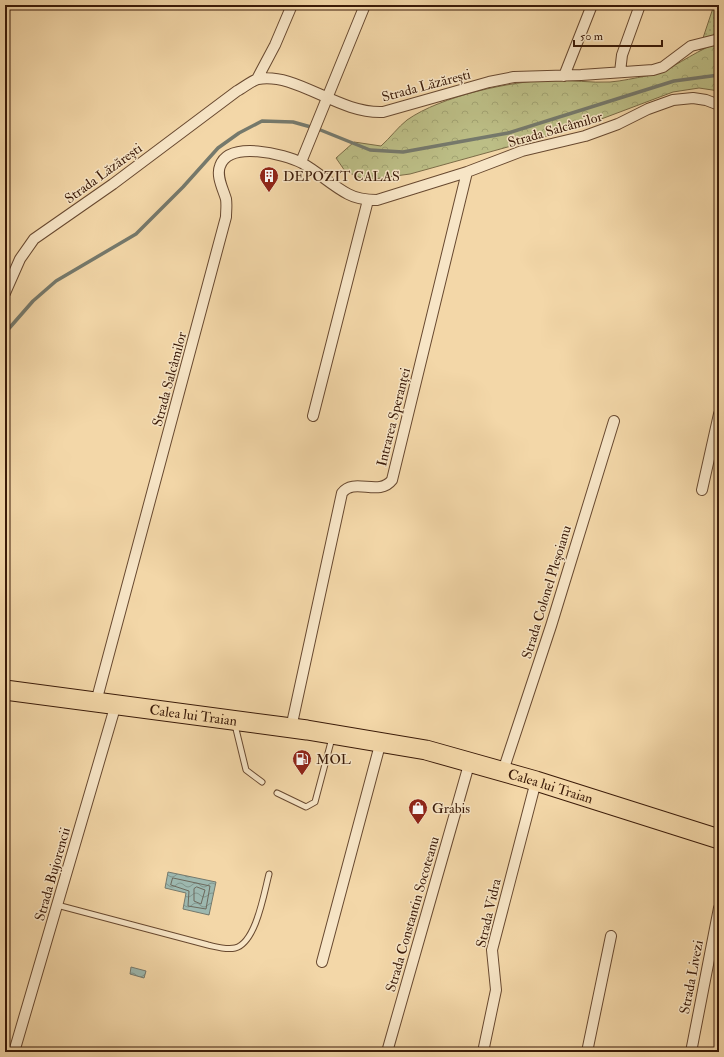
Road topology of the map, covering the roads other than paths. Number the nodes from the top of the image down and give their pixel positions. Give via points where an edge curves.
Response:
1 (292, 5) edge
2 (365, 5) edge
3 (592, 5) edge
4 (640, 5) edge
5 (719, 39) edge
6 (620, 72) junction
7 (564, 76) junction
8 (257, 79) junction
9 (326, 98) junction
10 (719, 105) edge
11 (301, 162) junction
12 (467, 172) junction
13 (368, 200) junction
14 (5, 293) edge
15 (719, 414) edge
16 (313, 416) dead end
17 (614, 420) dead end
18 (702, 490) dead end
19 (6, 692) edge
20 (96, 702) junction
21 (116, 704) junction
22 (234, 720) junction
23 (292, 728) junction
24 (333, 734) junction
25 (381, 741) junction
26 (470, 761) junction
27 (503, 771) junction
28 (536, 781) junction
29 (262, 782) dead end
30 (278, 793) dead end
31 (719, 839) edge
32 (269, 874) dead end
33 (57, 905) junction
34 (719, 908) edge
35 (611, 936) dead end
36 (322, 962) dead end
37 (14, 1052) edge
38 (387, 1052) edge
39 (483, 1052) edge
40 (587, 1052) edge
41 (691, 1052) edge

1 - 8 street
2 - 9 street
3 - 7 street
4 - 6 street via 622,55
5 - 6 street, Strada Lăzărești via 691,46 653,70
6 - 7 street, Strada Lăzărești
7 - 9 street, Strada Lăzărești via 529,75 489,82 383,112 353,108
8 - 9 street, Strada Lăzărești via 289,82
8 - 14 street, Strada Lăzărești via 34,239 20,259
9 - 11 street
10 - 12 street, Strada Salcâmilor via 693,98 673,100 585,136 522,151
11 - 13 street via 349,194
11 - 20 street, Strada Salcâmilor via 261,151 244,151 225,158 220,167 220,180 226,200 226,217
12 - 13 street via 377,200
12 - 23 street, Intrarea Speranței via 392,480 381,488 351,486 342,493
13 - 16 street
15 - 18 street
17 - 27 street, Strada Colonel Pleșoianu via 551,626
19 - 20 highway, Calea lui Traian
20 - 21 highway, Calea lui Traian
21 - 22 highway, Calea lui Traian
21 - 33 street, Strada Bujorencii
22 - 23 highway, Calea lui Traian
22 - 29 lane via 246,770
23 - 24 highway, Calea lui Traian
24 - 25 highway, Calea lui Traian
24 - 30 lane via 315,802 306,807
25 - 26 highway, Calea lui Traian
25 - 36 street
26 - 27 highway, Calea lui Traian
26 - 38 street, Strada Constantin Socoteanu
27 - 28 highway, Calea lui Traian
28 - 31 highway, Calea lui Traian
28 - 39 street, Strada Vidra via 492,950 496,990
32 - 33 lane via 250,934 245,942 236,948 208,945
33 - 37 street, Strada Bujorencii
34 - 41 street, Strada Livezi
35 - 40 street

